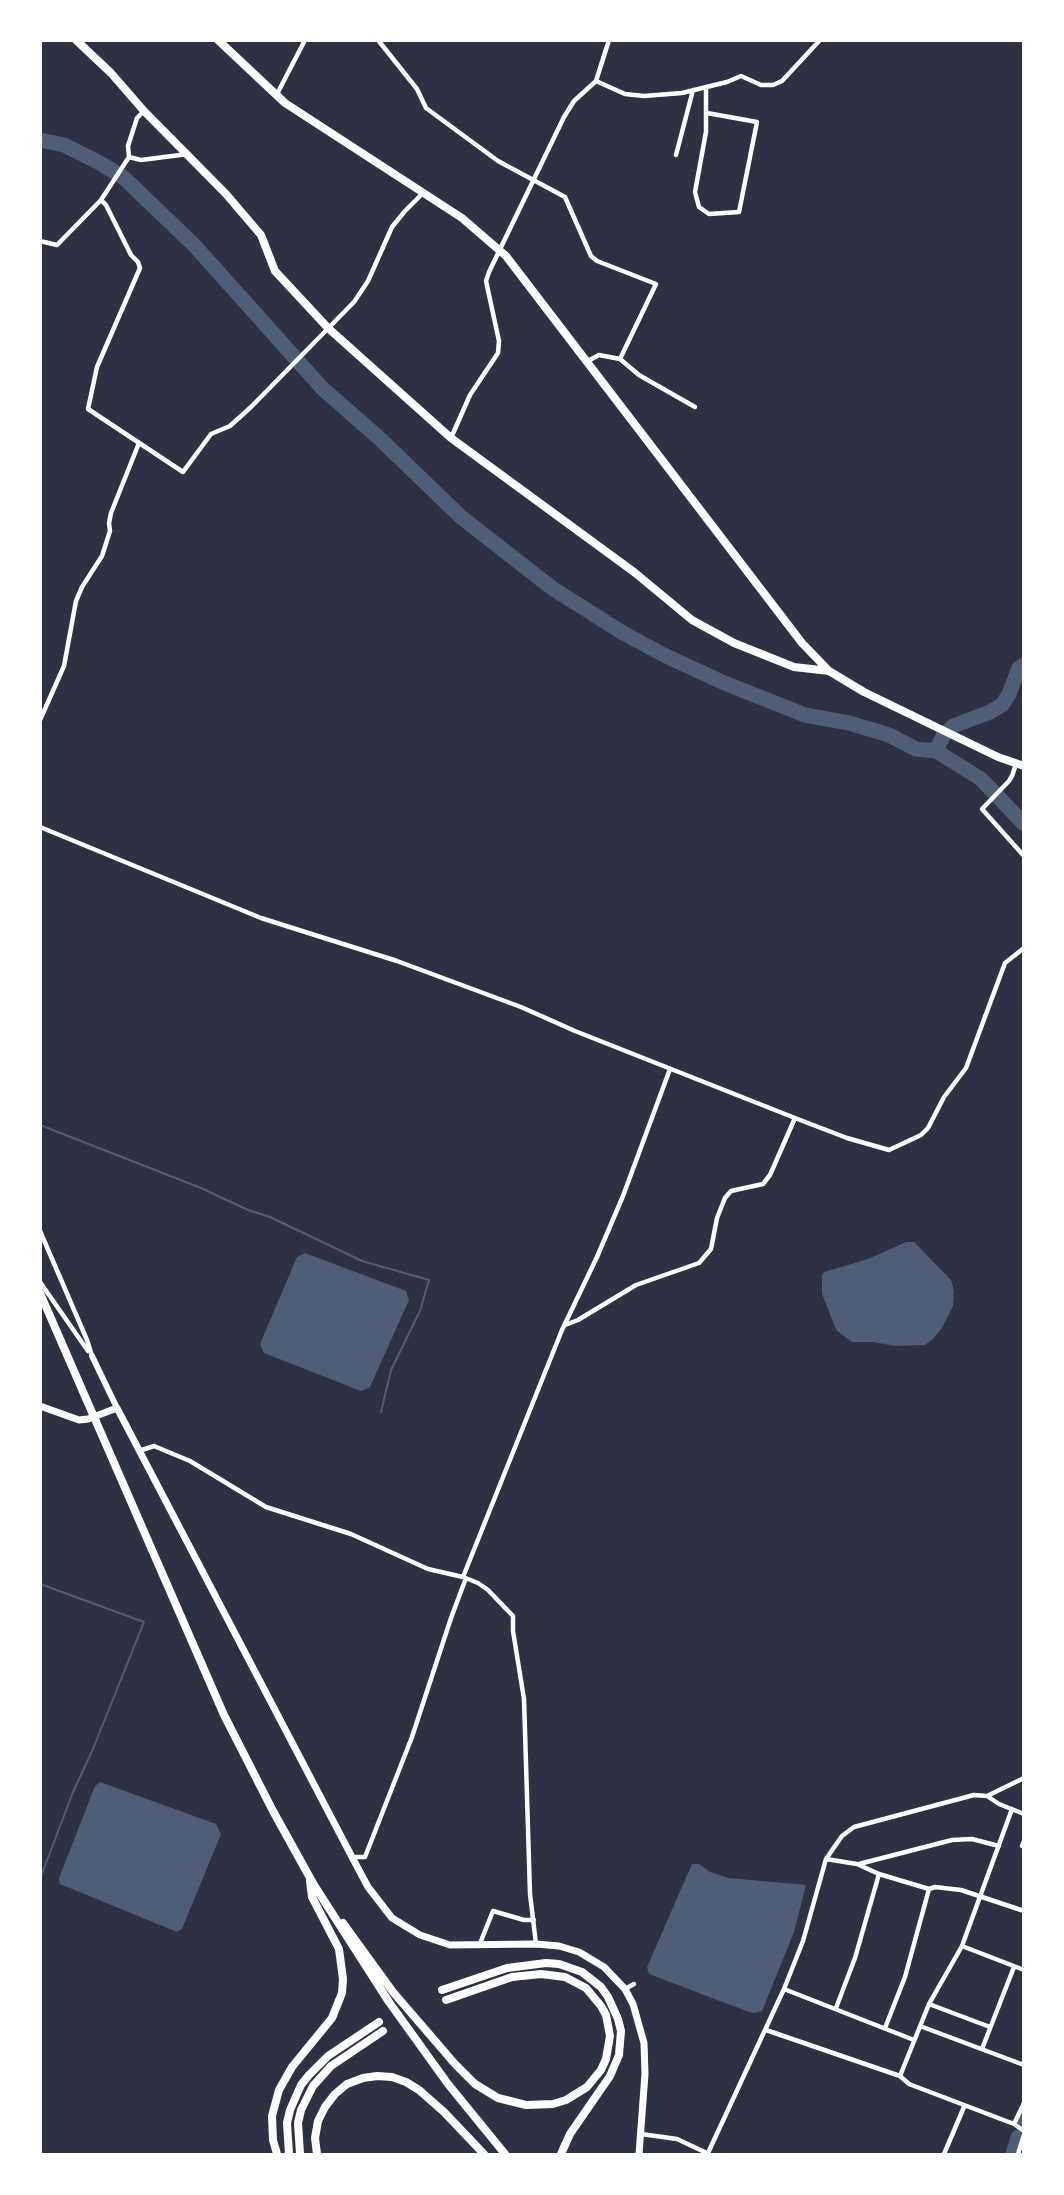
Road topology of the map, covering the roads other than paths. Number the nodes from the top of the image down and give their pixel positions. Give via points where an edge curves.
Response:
1 (76, 40) edge
2 (218, 40) edge
3 (305, 40) edge
4 (378, 40) edge
5 (609, 40) edge
6 (820, 40) edge
7 (596, 81) junction
8 (706, 87) junction
9 (693, 90) junction
10 (276, 96) junction
11 (144, 111) junction
12 (707, 113) junction
13 (188, 154) junction
14 (676, 155) dead end
15 (128, 158) junction
16 (534, 181) junction
17 (423, 193) junction
18 (101, 200) junction
19 (40, 241) edge
20 (501, 250) junction
21 (328, 328) junction
22 (620, 359) junction
23 (586, 362) junction
24 (695, 407) dead end
25 (451, 438) junction
26 (139, 443) junction
27 (829, 671) junction
28 (40, 720) edge
29 (1020, 765) edge
30 (40, 827) edge
31 (1023, 856) edge
32 (1023, 948) edge
33 (670, 1070) junction
34 (795, 1118) junction
35 (40, 1232) edge
36 (40, 1282) edge
37 (40, 1293) edge
38 (565, 1325) junction
39 (92, 1356) junction
40 (40, 1406) edge
41 (117, 1408) junction
42 (138, 1452) junction
43 (464, 1578) junction
44 (1023, 1778) edge
45 (987, 1796) junction
46 (1012, 1809) junction
47 (1023, 1812) edge
48 (1023, 1841) edge
49 (999, 1846) junction
50 (1023, 1846) edge
51 (352, 1857) junction
52 (826, 1859) junction
53 (857, 1864) junction
54 (879, 1874) junction
55 (312, 1884) junction
56 (929, 1889) junction
57 (981, 1896) junction
58 (1023, 1911) edge
59 (534, 1920) junction
60 (536, 1944) junction
61 (479, 1946) junction
62 (963, 1946) junction
63 (1014, 1966) junction
64 (1023, 1970) edge
65 (634, 1984) dead end
66 (625, 1989) junction
67 (784, 1989) junction
68 (442, 1990) dead end
69 (446, 2000) dead end
70 (929, 2004) junction
71 (836, 2008) junction
72 (379, 2022) dead end
73 (920, 2026) junction
74 (990, 2027) junction
75 (885, 2028) junction
76 (766, 2030) junction
77 (383, 2031) dead end
78 (914, 2040) junction
79 (982, 2049) junction
80 (1023, 2066) edge
81 (900, 2076) junction
82 (1023, 2103) edge
83 (964, 2107) junction
84 (1020, 2129) edge
85 (642, 2134) junction
86 (277, 2154) edge
87 (289, 2154) edge
88 (300, 2154) edge
89 (317, 2154) edge
90 (484, 2154) edge
91 (505, 2154) edge
92 (561, 2154) edge
93 (639, 2154) edge
94 (709, 2154) edge
95 (944, 2154) edge
96 (1018, 2154) edge

1 - 11 main road
2 - 10 main road
3 - 10 street
4 - 16 street via 417,89 426,108 498,161
5 - 7 street
6 - 8 street via 774,85 761,85 741,76
7 - 9 street via 625,94 644,96
7 - 16 street via 574,101
8 - 9 street
8 - 12 street
9 - 14 street
10 - 17 main road
11 - 13 main road
11 - 15 street via 137,117
12 - 12 street via 695,192 699,207 709,214 739,212 757,122
13 - 15 street
13 - 21 main road via 261,235 275,271
15 - 18 street
16 - 20 street
16 - 22 street via 565,197 588,251 597,261 656,284
17 - 20 main road
17 - 21 street via 392,227 354,302
18 - 19 street via 57,245
18 - 26 street via 140,268 98,367 88,409
20 - 23 main road
20 - 25 street via 486,281 498,353 470,395
21 - 25 main road
21 - 26 street via 230,426 211,434 183,472
22 - 23 street via 599,356
22 - 24 street via 639,375
23 - 27 main road via 802,643
25 - 27 main road via 692,620 734,643 794,667
26 - 28 street via 111,513 111,531 102,556 76,601 64,666
27 - 29 main road
29 - 31 street via 982,809
30 - 33 street via 261,918 397,961 521,1007
32 - 34 street via 1005,963 966,1068 921,1134 889,1150
33 - 34 street
33 - 38 street via 622,1196
34 - 38 street via 763,1185 731,1191 725,1198 711,1249 699,1263 636,1285
35 - 39 street
36 - 39 street
37 - 55 highway via 224,1715
38 - 43 street via 505,1467
39 - 41 street
40 - 41 main road via 79,1420
41 - 42 main road
42 - 43 street via 154,1446 190,1461 266,1507 351,1534 428,1569
42 - 51 main road
43 - 51 street via 412,1737 365,1857
43 - 59 street via 488,1590 513,1616 524,1699
44 - 45 street
45 - 46 street
45 - 52 street via 951,1800 854,1827 842,1836
46 - 47 street
46 - 49 street
48 - 50 street
49 - 53 street via 972,1839 952,1840
49 - 57 street
51 - 61 main road via 383,1908 406,1928 432,1941
52 - 53 street
52 - 67 street via 803,1941
53 - 54 street
54 - 56 street
54 - 71 street
55 - 69 highway via 393,1992 454,2064 486,2092 511,2103 553,2104 587,2087 606,2059 610,2036 606,2015 586,1988 565,1977 512,1977
55 - 86 highway via 312,1897 339,1949 344,1979 332,2018 292,2067 279,2090 272,2115
55 - 91 highway via 420,2046
56 - 57 street via 961,1890
56 - 75 street via 905,1977
57 - 58 street
57 - 62 street
59 - 60 street
59 - 61 street via 493,1911
60 - 61 main road
60 - 66 main road via 579,1952 604,1967
62 - 63 street
62 - 70 street
63 - 64 street
63 - 74 street
65 - 66 street
66 - 85 main road via 644,2043
67 - 71 street
67 - 76 street
68 - 92 highway via 507,1968 546,1963 582,1972 608,1996 620,2025 619,2055
70 - 73 street
70 - 74 street
71 - 75 street
72 - 87 highway via 328,2056 301,2085 287,2123
73 - 78 street
73 - 79 street
74 - 79 street
75 - 78 street
76 - 81 street
76 - 94 street
77 - 88 highway via 338,2062 313,2086 298,2122
78 - 81 street
79 - 80 street
81 - 83 street via 909,2085
82 - 84 street
83 - 84 street
83 - 95 street
84 - 96 street
85 - 93 main road
85 - 94 street via 677,2139
89 - 90 highway via 318,2121 330,2100 347,2084 377,2076 419,2090

